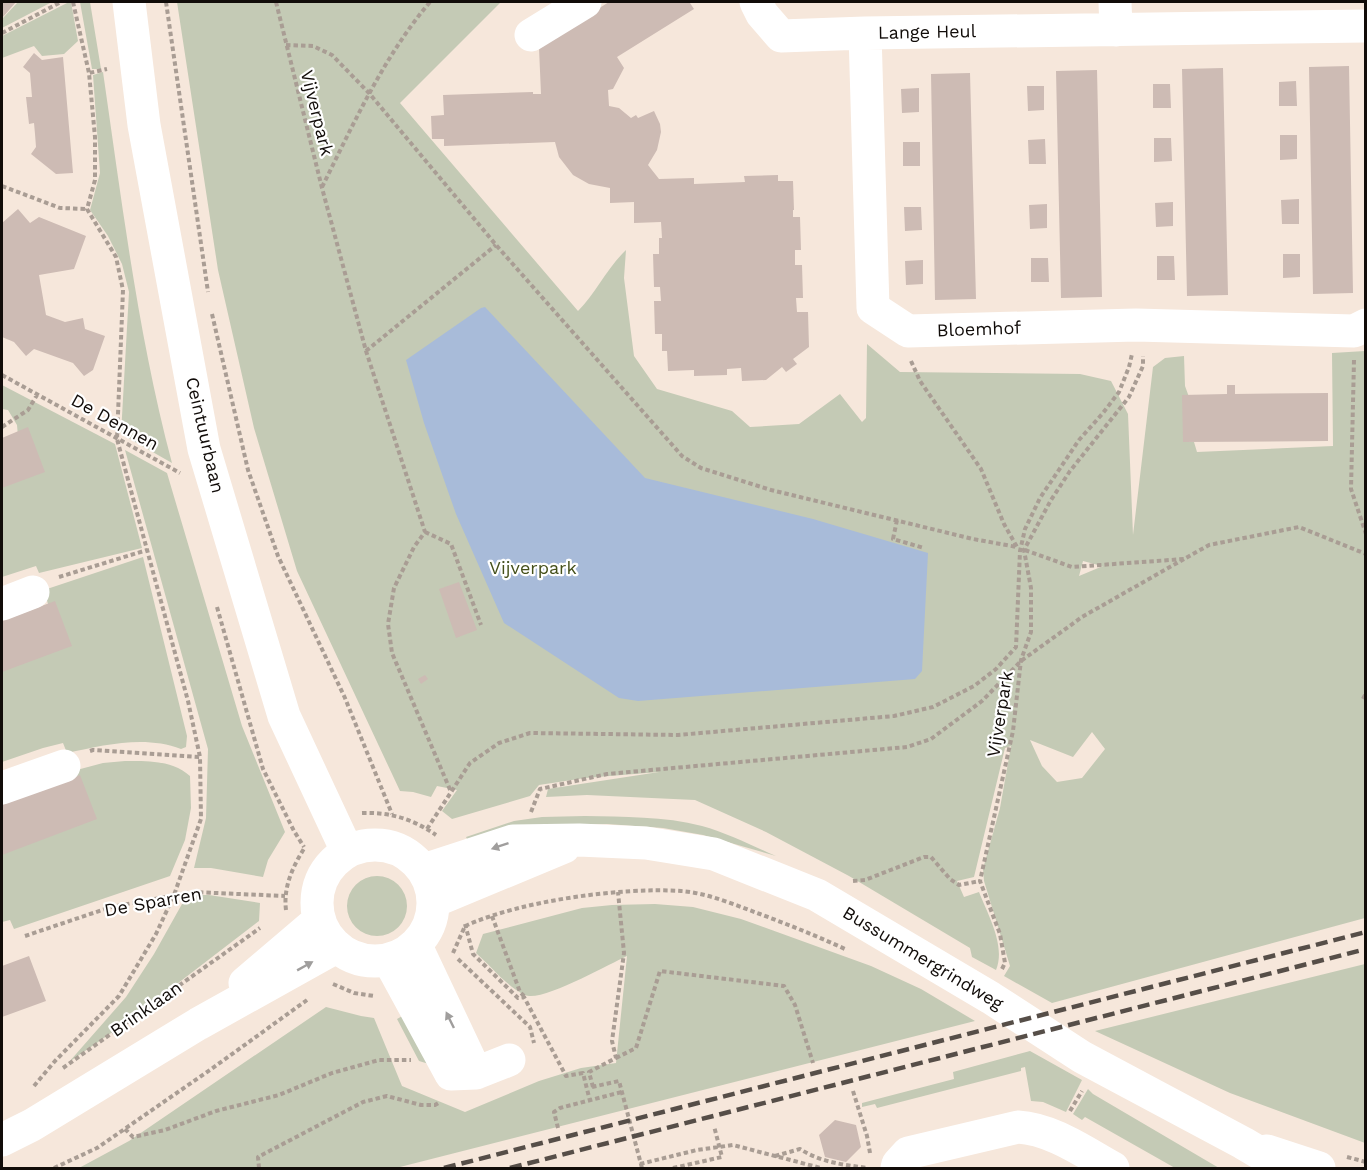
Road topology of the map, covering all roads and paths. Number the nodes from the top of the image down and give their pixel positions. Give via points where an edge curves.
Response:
1 (61, 2) edge
2 (73, 2) edge
3 (129, 2) edge
4 (166, 2) edge
5 (276, 2) edge
6 (430, 2) edge
7 (585, 2) edge
8 (756, 2) edge
9 (1115, 16) edge
10 (1365, 26) edge
11 (2, 33) edge
12 (865, 33) junction
13 (531, 34) dead end
14 (286, 45) junction
15 (108, 69) dead end
16 (89, 72) junction
17 (369, 93) junction
18 (2, 186) edge
19 (322, 188) junction
20 (87, 209) junction
21 (496, 245) junction
22 (208, 295) dead end
23 (210, 306) dead end
24 (1139, 325) junction
25 (1360, 328) edge
26 (908, 331) junction
27 (366, 351) junction
28 (2, 375) edge
29 (37, 394) junction
30 (2, 427) edge
31 (117, 439) junction
32 (181, 473) dead end
33 (897, 520) junction
34 (425, 532) junction
35 (1365, 534) edge
36 (924, 548) dead end
37 (1021, 549) junction
38 (147, 550) junction
39 (1365, 554) edge
40 (1184, 559) junction
41 (33, 592) joint
42 (2, 604) edge
43 (481, 625) dead end
44 (1021, 661) junction
45 (1365, 693) edge
46 (1364, 699) dead end
47 (200, 757) junction
48 (64, 766) joint
49 (2, 788) edge
50 (451, 792) junction
51 (531, 813) dead end
52 (392, 814) dead end
53 (427, 829) dead end
54 (579, 840) junction
55 (347, 851) junction
56 (424, 870) junction
57 (845, 882) dead end
58 (980, 884) junction
59 (618, 892) junction
60 (174, 895) junction
61 (285, 896) dead end
62 (434, 901) junction
63 (285, 906) dead end
64 (278, 912) dead end
65 (492, 916) junction
66 (319, 920) junction
67 (263, 925) dead end
68 (25, 936) dead end
69 (336, 947) junction
70 (847, 950) dead end
71 (402, 953) junction
72 (452, 955) dead end
73 (1005, 963) dead end
74 (331, 983) dead end
75 (325, 987) dead end
76 (524, 997) junction
77 (310, 998) dead end
78 (198, 1024) junction
79 (522, 1055) joint
80 (616, 1058) junction
81 (413, 1060) dead end
82 (813, 1063) dead end
83 (1084, 1070) junction
84 (58, 1071) dead end
85 (463, 1073) junction
86 (49, 1078) dead end
87 (593, 1087) junction
88 (587, 1089) junction
89 (853, 1091) dead end
90 (622, 1092) junction
91 (590, 1101) junction
92 (1069, 1113) dead end
93 (714, 1126) dead end
94 (558, 1128) dead end
95 (124, 1129) junction
96 (2, 1140) edge
97 (1243, 1143) junction
98 (719, 1147) junction
99 (774, 1156) junction
100 (641, 1166) edge
101 (54, 1168) edge
102 (259, 1168) edge
103 (673, 1168) edge
104 (821, 1168) edge
105 (878, 1168) edge
106 (1113, 1168) edge
107 (1285, 1168) edge
108 (1319, 1168) edge

1 - 11 path
2 - 16 path
3 - 55 main road, Ceintuurbaan via 144,125 204,449 284,716
4 - 22 path
5 - 14 path, Vijverpark
6 - 17 path, Vijverpark via 414,20
7 - 13 main road
8 - 12 main road, Lange Heul via 781,36
9 - 10 main road, Lange Heul
9 - 12 main road, Lange Heul
12 - 26 main road via 873,308
14 - 17 path, Vijverpark via 313,46 332,55
14 - 19 path, Vijverpark
15 - 16 path
16 - 20 path via 95,180
17 - 19 path, Vijverpark
17 - 21 path, Vijverpark
18 - 20 path via 60,208
19 - 27 path, Vijverpark
20 - 31 path via 116,257 123,290
21 - 27 path
21 - 33 path, Vijverpark via 682,456 701,468 761,487
23 - 52 path, Ceintuurbaan via 248,470 278,556 345,698
24 - 25 main road, Bloemhof
24 - 26 main road, Bloemhof
24 - 37 path, Vijverpark via 1130,367 1119,392 1079,440 1040,498 1025,529
24 - 37 path, Vijverpark via 1143,366 1129,397 1070,471
25 - 35 path via 1351,489
26 - 37 path, Vijverpark via 911,360 920,381 981,469 1004,524
27 - 34 path, Vijverpark
28 - 29 path, De Dennen
29 - 30 path via 28,410
29 - 31 path, De Dennen
31 - 32 path, De Dennen
31 - 38 path
33 - 36 path via 892,538
33 - 37 path, Vijverpark
34 - 43 path via 451,544
34 - 50 path via 394,588 388,624 392,653
37 - 40 path via 1072,567
37 - 44 path, Vijverpark via 1031,588 1031,632
37 - 50 path, Vijverpark via 1016,647 974,686 933,707 894,716 678,735 530,733 499,743 470,763
38 - 41 path via 47,580
38 - 47 path
39 - 40 path via 1299,527 1209,545
40 - 44 path via 1082,617
41 - 42 main road
44 - 51 path via 982,701 931,739 907,747 607,774 540,789
44 - 58 path, Vijverpark via 1013,731
45 - 46 path
47 - 48 path via 93,750
47 - 60 path via 201,819
48 - 49 main road
50 - 53 path, Vijverpark
54 -> 56 main road, Bussummergrindweg via 513,841
54 - 62 main road, Bussummergrindweg
54 - 83 main road, Bussummergrindweg via 646,843 714,854 817,895 991,998
55 - 56 main road via 367,844 389,845 409,854
55 - 66 main road via 331,863 320,880 316,900
56 - 62 main road
57 - 58 path via 864,880 931,857 959,885
58 - 73 path via 1000,934
59 - 65 path, Bussummergrindweg via 533,904
59 - 70 path, Bussummergrindweg via 682,891 727,902
59 - 80 path via 624,953 612,1041
60 - 61 path, De Sparren via 193,892
60 - 68 path, De Sparren via 111,907
60 - 86 path via 119,996 30,1092
62 - 71 main road via 429,926
63 - 64 path
65 - 76 path
65 - 76 path, Bussummergrindweg via 465,926 473,954 518,998
66 - 69 main road
66 - 78 main road, Brinklaan
67 - 84 path, Brinklaan
69 - 71 main road via 370,962
78 -> 69 main road, Brinklaan
85 -> 71 main road
71 - 85 main road via 405,991
72 - 79 path via 530,1027
74 - 75 path
76 - 88 path via 566,1076 583,1073
77 - 95 path
78 - 96 main road, Brinklaan
79 - 85 main road
80 - 82 path via 636,1048 660,971 784,986 795,1005
80 - 87 path via 588,1072
81 - 95 path via 370,1062 165,1130 133,1137
83 - 92 path
83 - 97 main road, Bussummergrindweg
85 - 102 path via 435,1105 387,1096 363,1102 258,1157
87 - 88 path
87 - 90 path via 620,1080
88 - 91 path
89 - 105 path
90 - 91 path
90 - 100 path
91 - 94 path via 554,1113
93 - 98 path
95 - 101 path via 97,1148
97 - 107 main road, Bussummergrindweg
97 - 108 main road, Bussummergrindweg
98 - 99 path via 733,1145
98 - 100 path
98 - 103 path via 722,1156
99 - 104 path
99 - 105 path via 800,1149 839,1164
105 - 106 main road via 898,1164 908,1153 1018,1127 1056,1138

